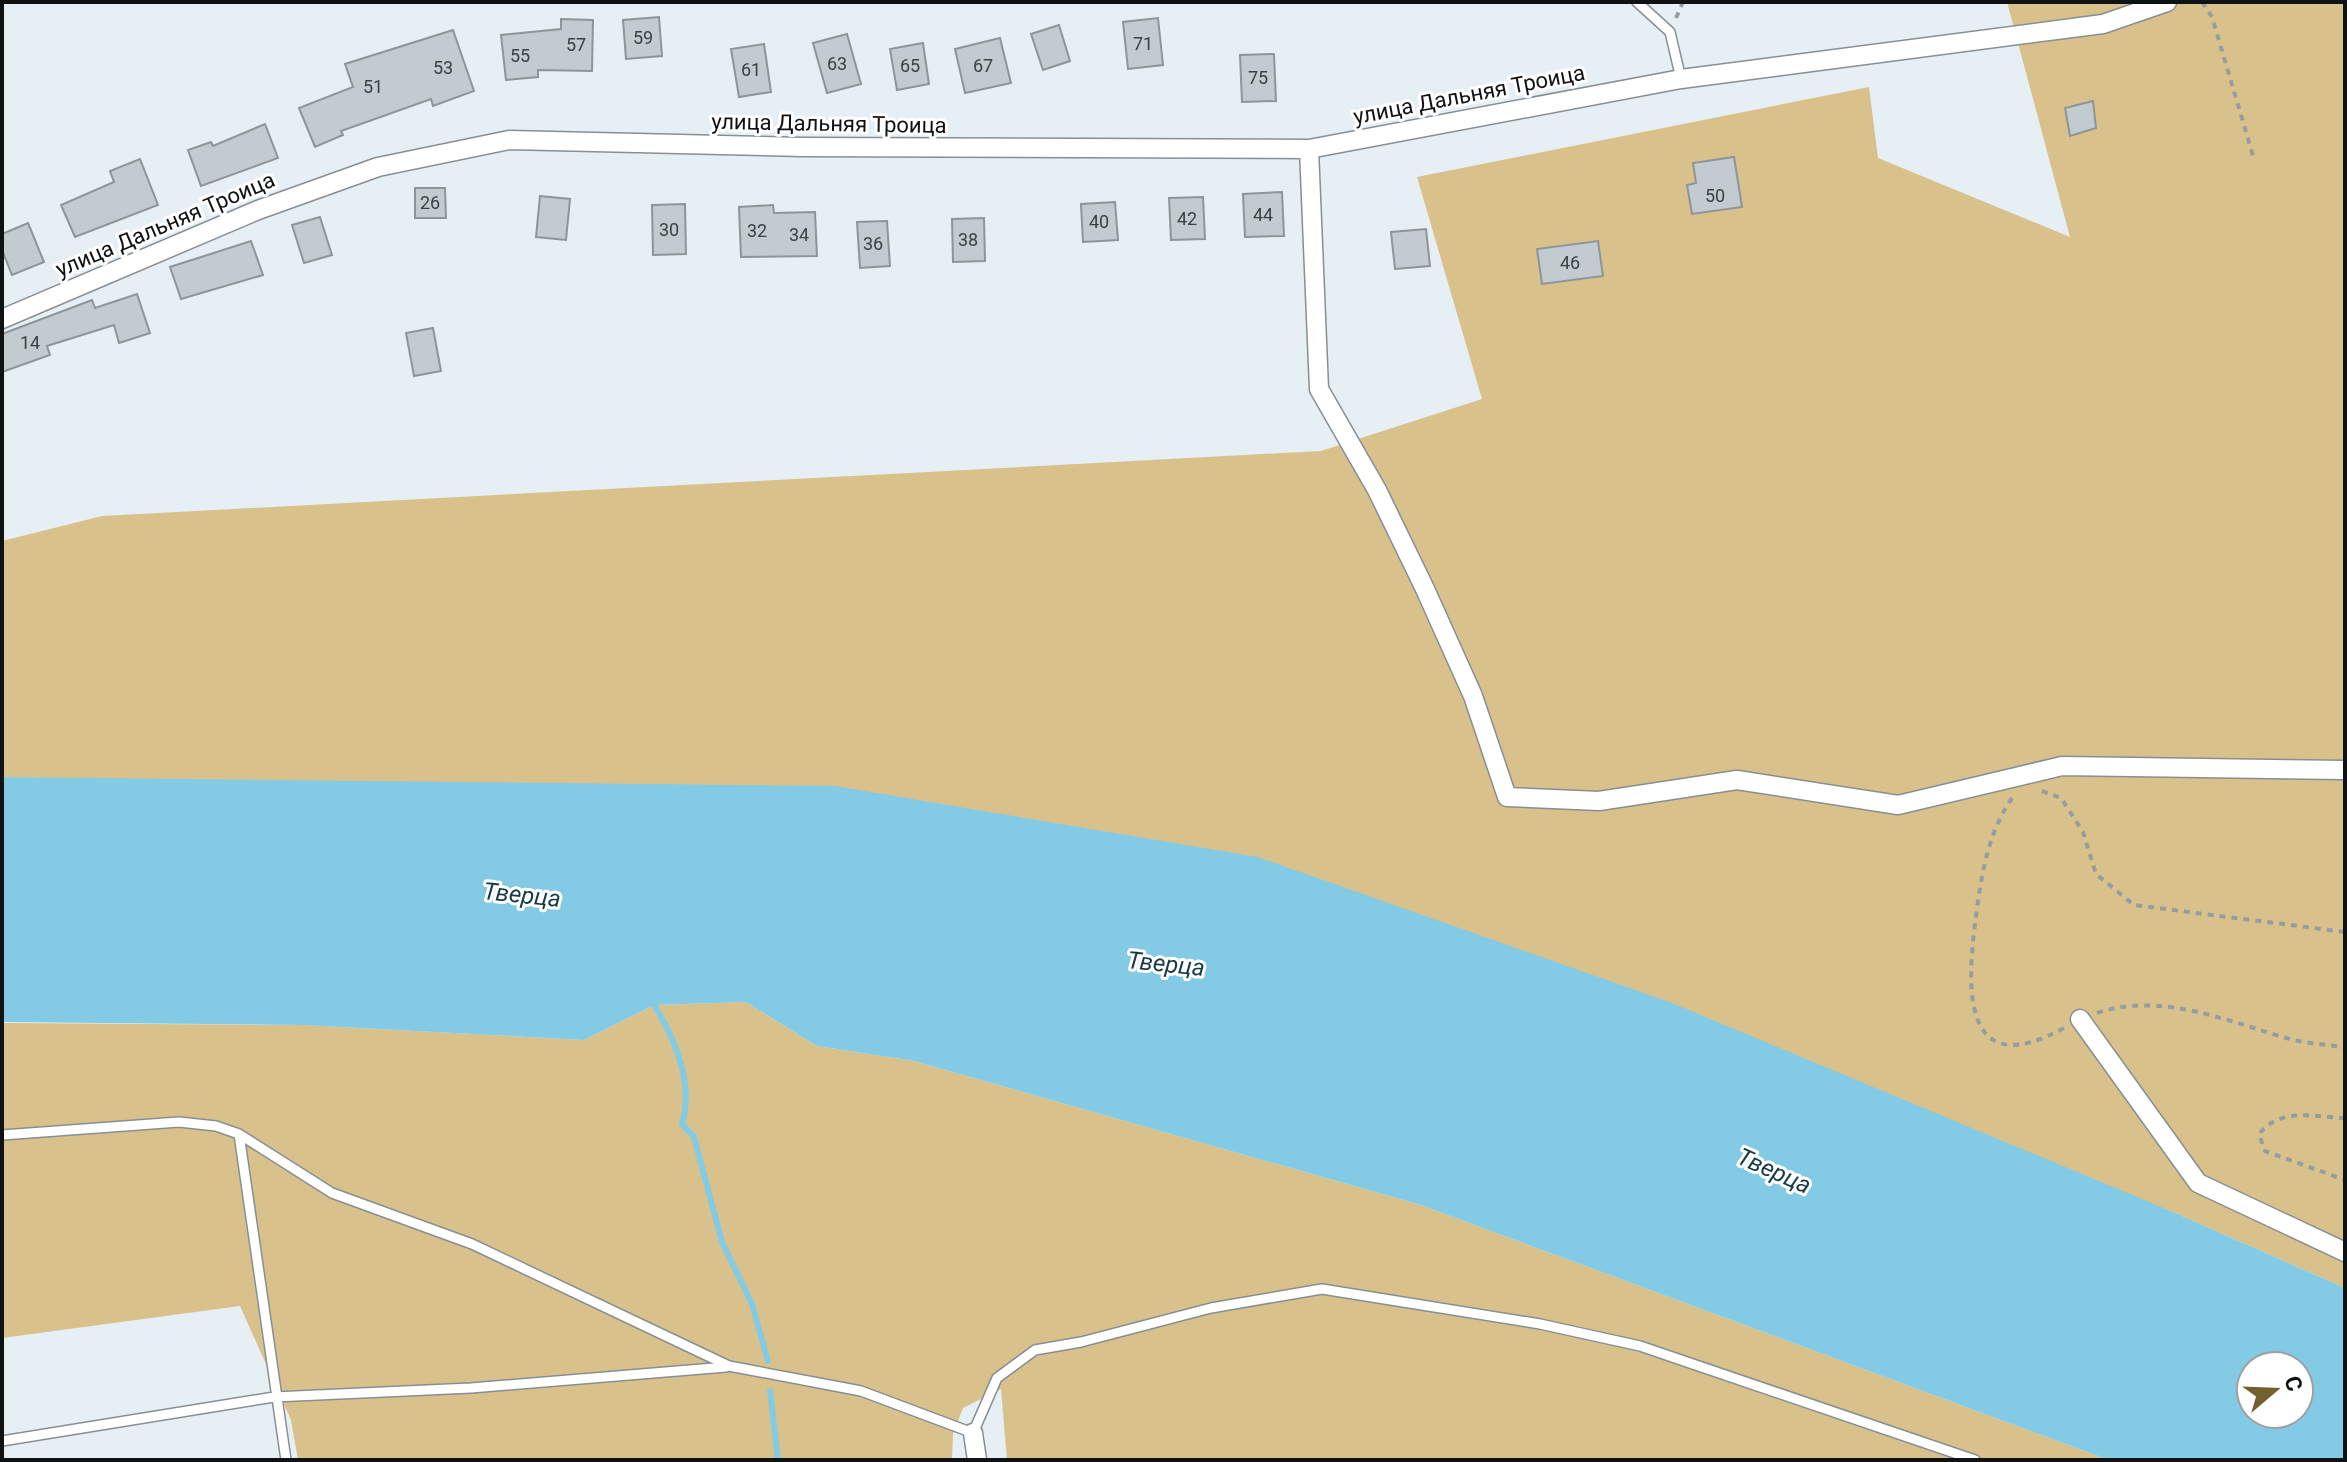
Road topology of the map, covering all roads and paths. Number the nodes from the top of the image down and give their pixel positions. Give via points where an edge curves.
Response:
1 (1637, 2) edge
2 (2167, 2) edge
3 (2202, 2) edge
4 (1681, 79) junction
5 (1309, 149) junction
6 (2254, 159) dead end
7 (2, 319) edge
8 (2345, 770) edge
9 (2032, 788) dead end
10 (2022, 792) dead end
11 (2345, 932) edge
12 (2080, 1019) junction
13 (2345, 1048) edge
14 (2345, 1118) edge
15 (239, 1134) junction
16 (2, 1135) edge
17 (2345, 1180) edge
18 (2345, 1252) edge
19 (729, 1366) junction
20 (274, 1397) junction
21 (973, 1433) junction
22 (2, 1441) edge
23 (286, 1460) edge
24 (977, 1460) edge
25 (1975, 1460) edge

1 - 4 lane via 1670,32
2 - 4 street, улица Дальняя Троица via 2103,24
3 - 6 path via 2212,17
4 - 5 street, улица Дальняя Троица
5 - 7 street, улица Дальняя Троица via 509,140 378,167 258,210
5 - 8 street via 1319,389 1425,589 1473,696 1507,797 1599,801 1737,780 1898,805 2062,766
9 - 11 path via 2061,798 2083,832 2096,874 2134,905
10 - 12 path via 1998,818 1981,874 1971,1007 1983,1032 2004,1043 2052,1034
12 - 13 path via 2137,1005 2164,1007
12 - 18 street via 2198,1183
14 - 17 path via 2292,1115 2271,1120 2259,1134 2265,1151
15 - 16 lane via 179,1122
15 - 19 lane via 332,1193 472,1244
15 - 20 lane
19 - 20 lane via 471,1388
19 - 21 lane via 861,1391
20 - 22 lane
20 - 23 lane
21 - 24 street
21 - 25 lane via 997,1378 1035,1350 1211,1308 1322,1289 1540,1324 1640,1346

